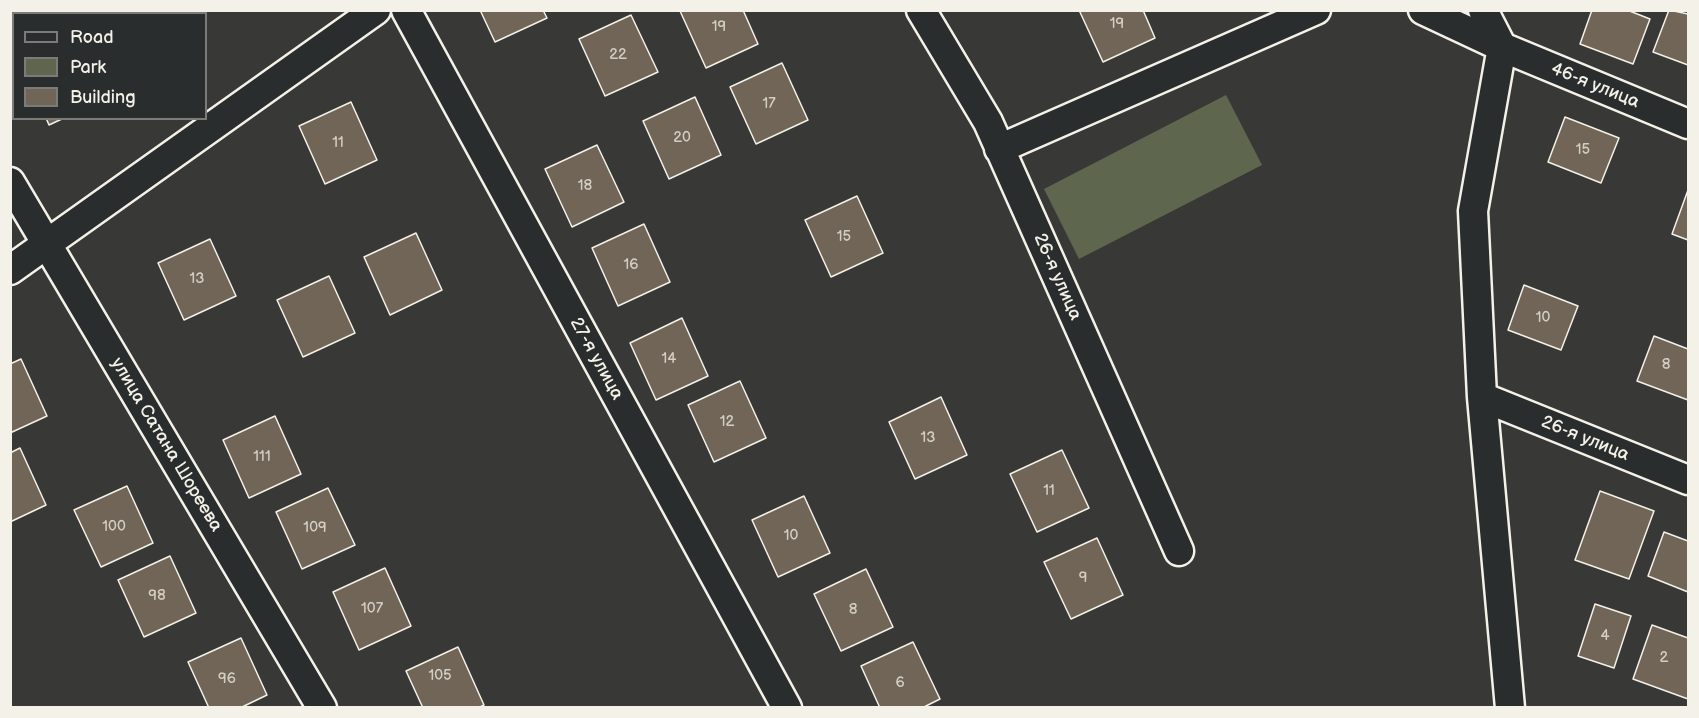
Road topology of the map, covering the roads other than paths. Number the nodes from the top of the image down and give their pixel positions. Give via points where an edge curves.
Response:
1 (376, 10) edge
2 (406, 10) edge
3 (921, 10) edge
4 (1316, 10) edge
5 (1423, 10) edge
6 (1484, 10) edge
7 (1502, 47) junction
8 (1689, 124) edge
9 (999, 148) junction
10 (10, 182) edge
11 (46, 244) junction
12 (10, 270) edge
13 (1482, 398) junction
14 (1689, 480) edge
15 (1179, 551) dead end
16 (322, 708) edge
17 (787, 708) edge
18 (1510, 708) edge

1 - 11 street
2 - 17 street, 27-я улица
3 - 9 street, 26-я улица via 988,122
4 - 9 street
5 - 7 street, 46-я улица
6 - 7 street
7 - 8 street, 46-я улица
7 - 13 street via 1473,211
9 - 15 street, 26-я улица
10 - 11 street, улица Сатана Шореева
11 - 12 street
11 - 16 street, улица Сатана Шореева
13 - 14 street, 26-я улица
13 - 18 street

